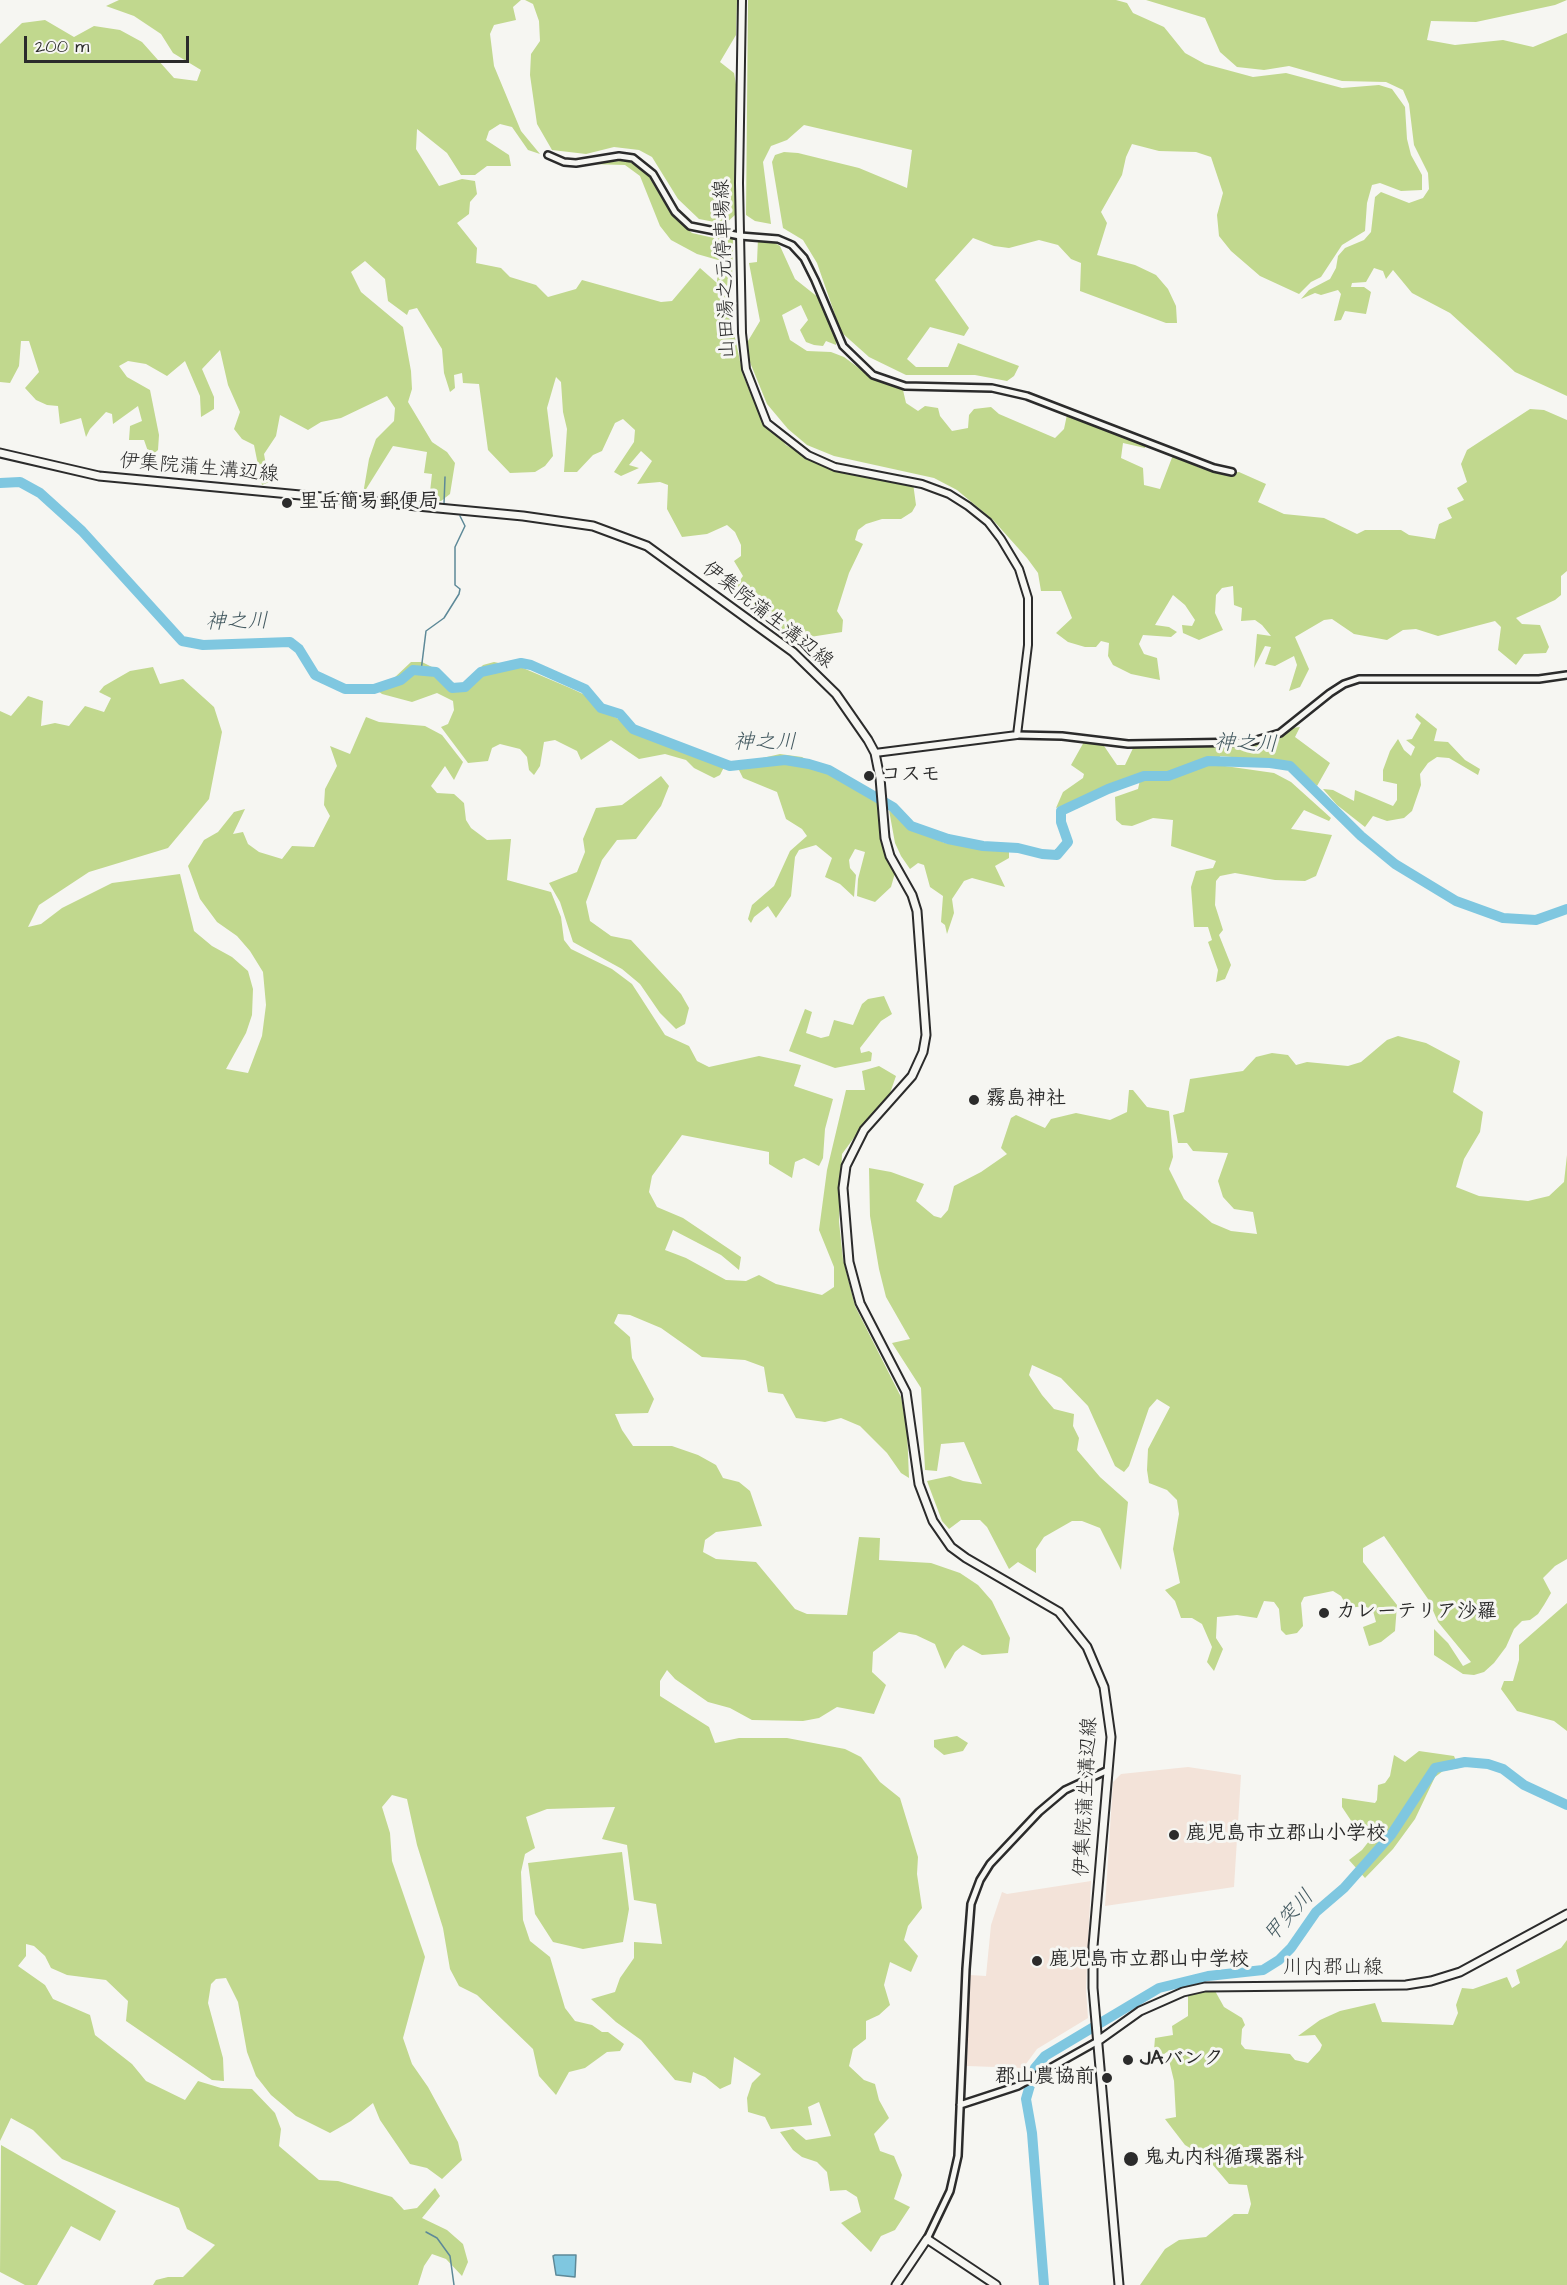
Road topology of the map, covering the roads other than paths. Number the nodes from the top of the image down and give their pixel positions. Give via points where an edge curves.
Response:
1 (742, 0) edge
2 (548, 155) dead end
3 (740, 236) junction
4 (0, 453) edge
5 (1233, 472) dead end
6 (1567, 675) edge
7 (1017, 735) junction
8 (874, 753) junction
9 (1108, 1770) junction
10 (1567, 1914) edge
11 (1098, 2041) junction
12 (960, 2104) junction
13 (927, 2239) junction
14 (896, 2285) edge
15 (996, 2285) edge
16 (1119, 2285) edge

1 - 3 main road, 山田湯之元停車場線
2 - 3 street via 576,164 619,156 640,161 653,174 683,222
3 - 5 street via 778,239 792,245 812,273 843,346 873,375 905,386 992,388 1027,396
3 - 7 main road, 山田湯之元停車場線 via 746,369 767,423 808,455 835,467 922,484 949,494 988,522 1011,555 1021,576 1029,611
4 - 8 main road, 伊集院蒲生溝辺線 via 99,476 547,518 620,535 666,559 810,667 848,710
6 - 7 street via 1536,679 1359,679 1330,693 1288,728 1250,742 1128,744
7 - 8 main road
8 - 9 main road, 伊集院蒲生溝辺線 via 885,838 917,911 926,1035 912,1076 864,1130 846,1166 845,1212 853,1285 906,1392 919,1484 933,1521 951,1547 1059,1612 1080,1636 1107,1699 1111,1737
9 - 11 main road, 伊集院蒲生溝辺線 via 1093,1946
9 - 12 street via 1065,1790 1003,1849 980,1880 968,1923
10 - 11 main road, 川内郡山線 via 1460,1972 1431,1981 1406,1985 1205,1988 1183,1992 1140,2012
11 - 12 street via 1018,2086
11 - 16 main road, 伊集院蒲生溝辺線
12 - 13 street via 954,2175 941,2214
13 - 14 main road
13 - 15 main road

